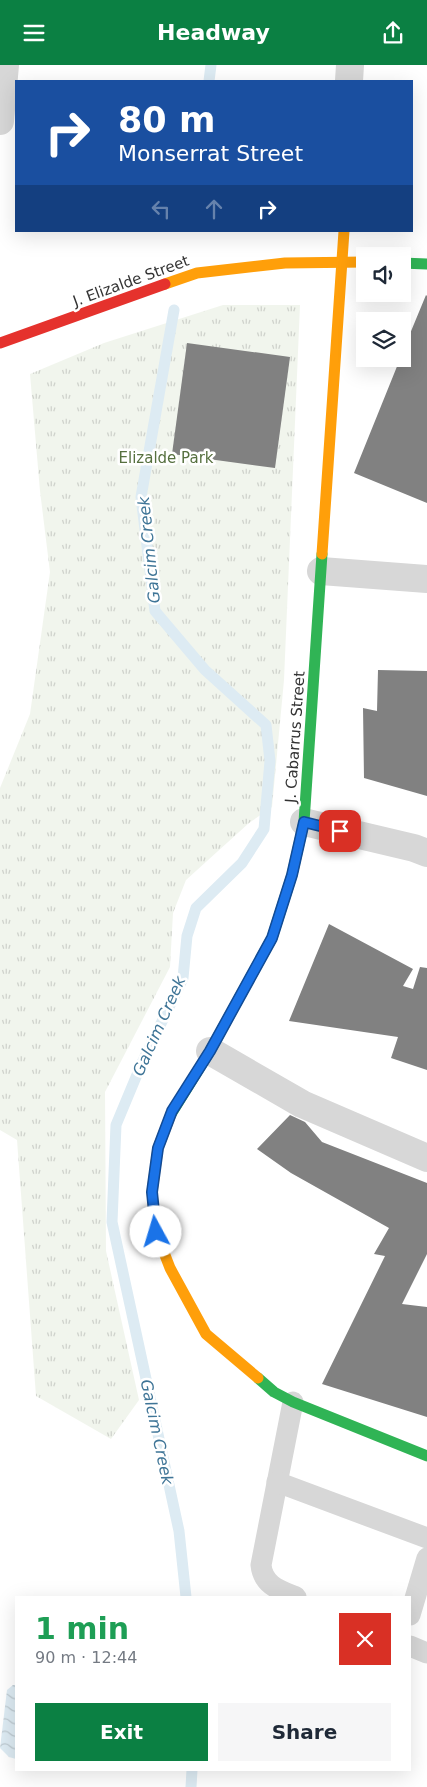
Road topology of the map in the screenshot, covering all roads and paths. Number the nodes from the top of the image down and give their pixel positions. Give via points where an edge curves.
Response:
1 (5, 65) edge
2 (350, 65) edge
3 (349, 80) edge
4 (0, 121) edge
5 (344, 232) edge
6 (343, 262) junction
7 (356, 262) edge
8 (411, 263) edge
9 (427, 264) edge
10 (0, 343) edge
11 (322, 571) junction
12 (427, 579) edge
13 (304, 822) junction
14 (427, 853) edge
15 (210, 1051) junction
16 (427, 1157) edge
17 (293, 1402) junction
18 (427, 1456) edge
19 (277, 1482) junction
20 (427, 1538) edge
21 (427, 1558) edge
22 (294, 1596) edge
23 (411, 1612) edge
24 (411, 1646) edge
25 (427, 1653) edge

1 - 4 street
2 - 3 street
5 - 6 street, J. Cabarrus Street
6 - 7 street, J. Elizalde Street
6 - 10 street, J. Elizalde Street via 285,263 197,273
6 - 11 street, J. Cabarrus Street
8 - 9 street
11 - 12 street
11 - 13 street, J. Cabarrus Street
13 - 14 street
13 - 15 street, J. Cabarrus Street via 292,875 272,938
15 - 16 street via 302,1104
15 - 17 street, J. Cabarrus Street via 172,1111 158,1148 152,1192 156,1232 170,1267 206,1334 274,1391
17 - 18 street, J. Cabarrus Street
17 - 19 lane
19 - 20 lane
19 - 22 lane via 262,1573 271,1586
21 - 23 lane
24 - 25 lane

